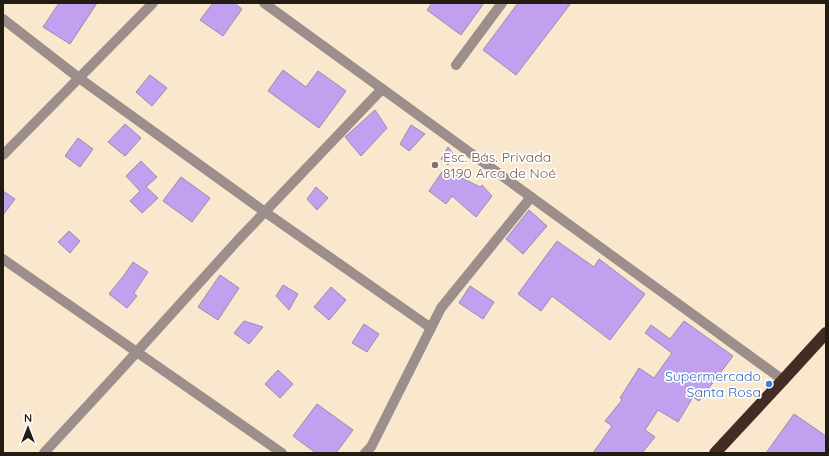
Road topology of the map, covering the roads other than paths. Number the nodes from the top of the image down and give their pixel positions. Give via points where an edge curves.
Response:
1 (153, 3) edge
2 (264, 3) edge
3 (502, 3) edge
4 (3, 19) edge
5 (456, 65) dead end
6 (79, 78) junction
7 (382, 89) junction
8 (3, 155) edge
9 (531, 197) junction
10 (265, 212) junction
11 (3, 259) edge
12 (431, 328) junction
13 (826, 333) edge
14 (137, 352) junction
15 (783, 380) junction
16 (44, 453) edge
17 (282, 453) edge
18 (365, 453) edge
19 (715, 453) edge

1 - 6 street
2 - 7 street
3 - 5 street
4 - 6 street
6 - 8 street
6 - 10 street
7 - 9 street
7 - 10 street
9 - 12 street via 441,308
9 - 15 street
10 - 12 street
10 - 14 street
11 - 14 street
12 - 18 street via 371,446
13 - 15 highway
14 - 16 street
14 - 17 street
15 - 19 highway

